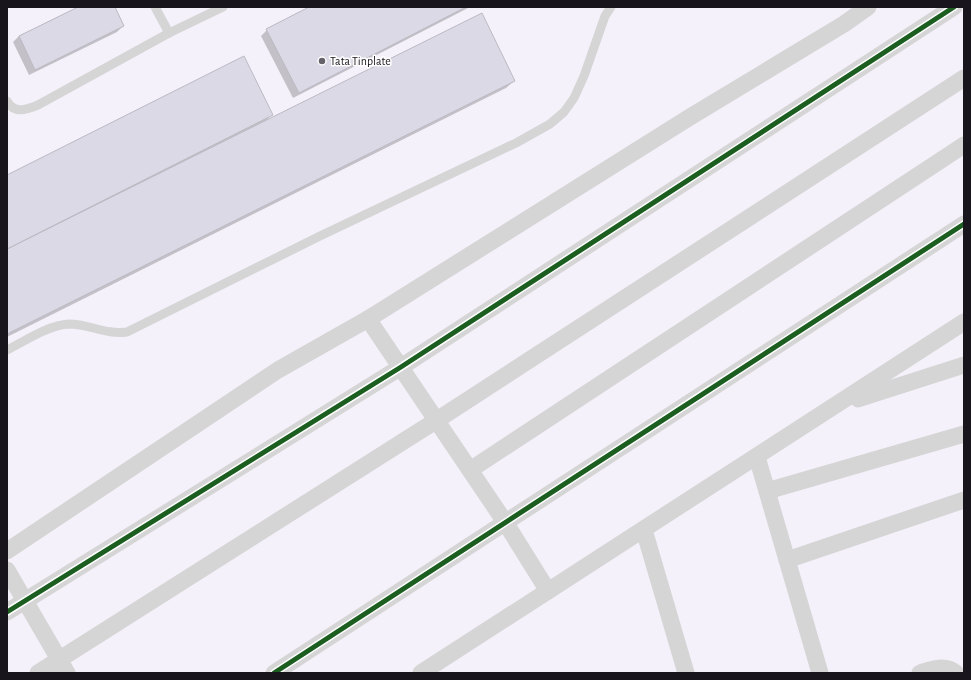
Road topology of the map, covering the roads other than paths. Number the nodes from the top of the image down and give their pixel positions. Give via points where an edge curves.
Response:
1 (155, 7) edge
2 (223, 7) edge
3 (611, 7) edge
4 (868, 7) edge
5 (954, 7) edge
6 (169, 34) junction
7 (964, 78) edge
8 (7, 101) edge
9 (964, 145) edge
10 (964, 224) edge
11 (368, 318) junction
12 (964, 322) edge
13 (7, 350) edge
14 (401, 367) junction
15 (963, 368) edge
16 (837, 406) junction
17 (437, 420) junction
18 (964, 434) edge
19 (757, 457) junction
20 (470, 470) junction
21 (767, 491) junction
22 (964, 500) edge
23 (505, 522) junction
24 (644, 530) junction
25 (7, 551) edge
26 (787, 560) junction
27 (7, 570) edge
28 (548, 591) junction
29 (25, 600) junction
30 (7, 612) edge
31 (63, 666) edge
32 (38, 673) edge
33 (274, 673) edge
34 (421, 673) edge
35 (686, 673) edge
36 (820, 673) edge
37 (920, 673) edge
38 (956, 673) edge

1 - 6 lane
2 - 6 lane
3 - 13 lane via 605,16 574,98 564,112 550,124 516,143 127,332 115,333 81,325 60,325
4 - 11 street
5 - 14 street
6 - 8 lane via 38,105 16,110 10,107
7 - 17 street
9 - 20 street
10 - 23 street
11 - 14 street
11 - 25 street via 278,370
12 - 16 street
14 - 17 street
14 - 29 street
15 - 16 street
16 - 19 street
17 - 20 street
17 - 31 street
18 - 21 street
19 - 21 street
19 - 24 street
20 - 23 street
21 - 26 street
22 - 26 street
23 - 28 street
23 - 33 street
24 - 28 street
24 - 35 street
26 - 36 street
27 - 29 street
28 - 34 street
29 - 30 street
29 - 31 street
31 - 32 street
37 - 38 street via 940,668 950,668

